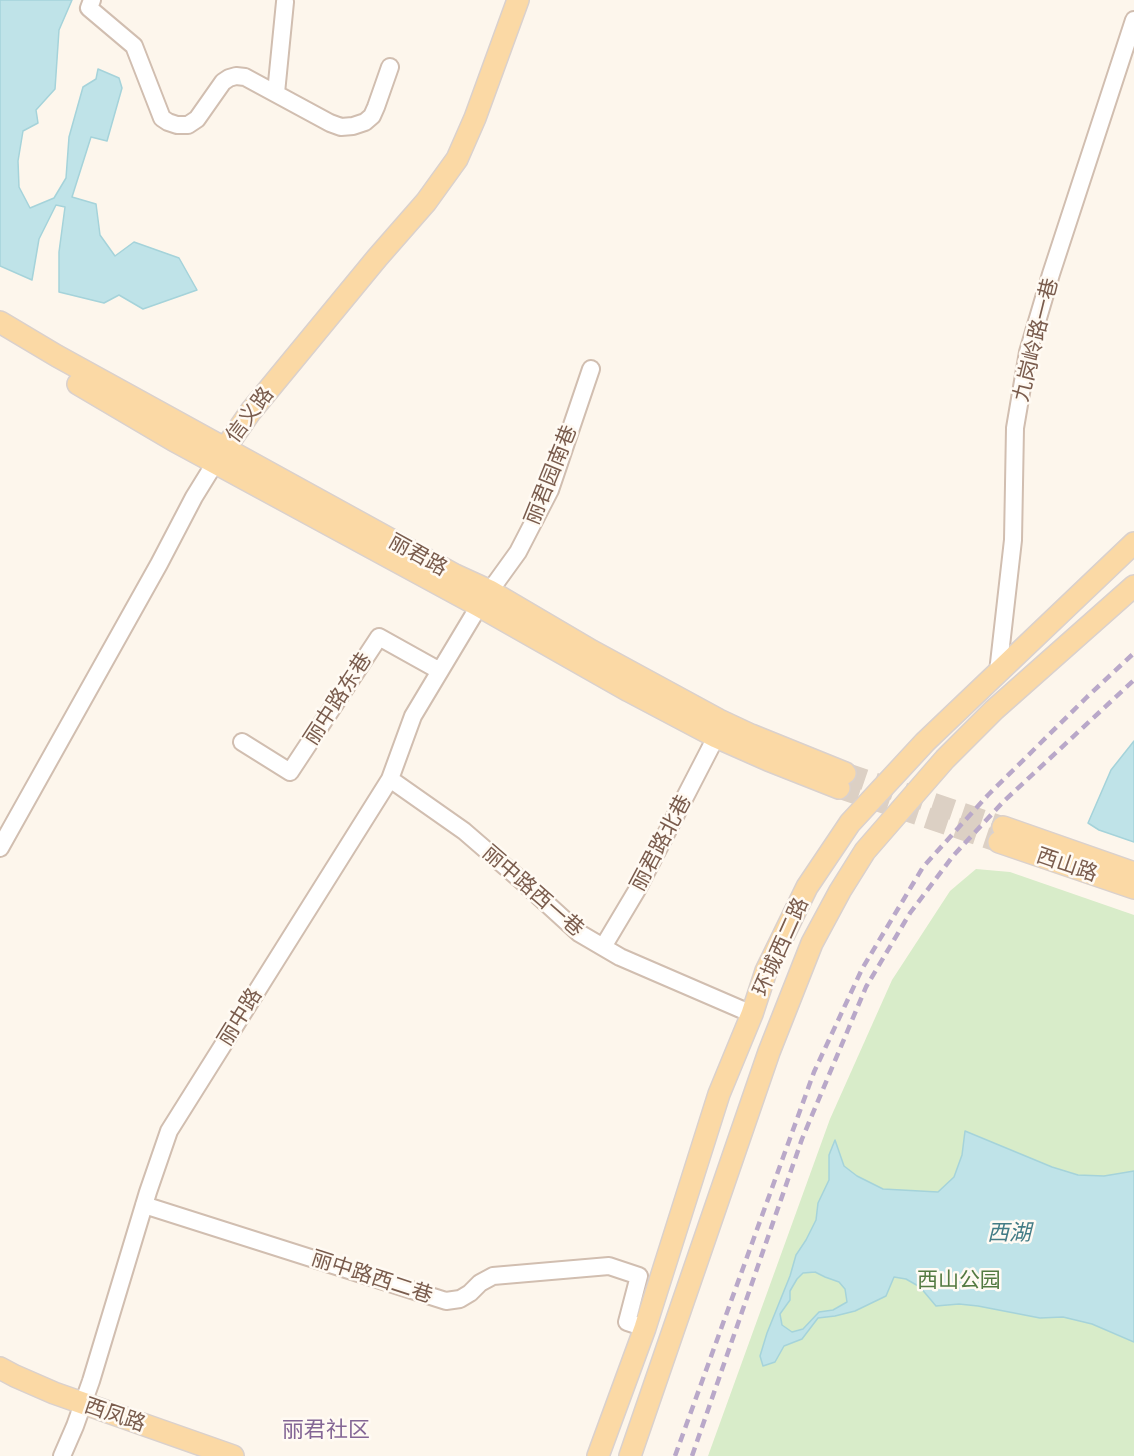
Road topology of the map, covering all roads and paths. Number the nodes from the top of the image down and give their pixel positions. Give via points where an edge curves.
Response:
1 (92, 0) edge
2 (518, 0) edge
3 (285, 1) edge
4 (1134, 20) edge
5 (390, 67) dead end
6 (276, 93) junction
7 (0, 322) edge
8 (0, 338) edge
9 (591, 369) dead end
10 (220, 456) junction
11 (1134, 543) edge
12 (1134, 586) edge
13 (485, 599) junction
14 (440, 671) junction
15 (998, 672) junction
16 (717, 737) junction
17 (242, 742) dead end
18 (390, 779) junction
19 (0, 848) edge
20 (1134, 873) edge
21 (1134, 888) edge
22 (603, 947) junction
23 (752, 1014) junction
24 (144, 1205) junction
25 (645, 1328) junction
26 (0, 1368) edge
27 (83, 1403) junction
28 (62, 1456) edge
29 (233, 1456) edge
30 (598, 1456) edge
31 (630, 1456) edge

1 - 6 street via 89,8 134,46 161,116 168,122 193,122 231,77 245,77
2 - 10 main road, 信义路 via 457,159 426,202 251,411
3 - 6 street
4 - 15 street, 九岗岭路一巷 via 1028,352 1015,428 1013,540
5 - 6 street via 372,116 352,126 330,123
7 - 10 main road, 丽君路
8 - 10 main road, 丽君路 via 173,440
9 - 13 street, 丽君园南巷 via 550,490 518,552
10 - 13 main road, 丽君路
10 - 19 street, 信义路
11 - 15 main road, 环城西二路
12 - 31 main road, 环城西二路 via 994,710 945,759 865,851 840,891 812,943 769,1052
13 - 14 street, 丽中路
13 - 16 main road, 丽君路 via 629,691
13 - 16 main road, 丽君路 via 842,780 768,760
14 - 17 street, 丽中路东巷 via 379,637 290,772
14 - 18 street, 丽中路 via 413,716
15 - 23 main road, 环城西二路 via 850,823 807,887 766,971
16 - 22 street, 丽君路北巷
18 - 22 street, 丽中路西一巷 via 464,831 579,933
18 - 24 street, 丽中路 via 169,1131
20 - 21 main road, 西山路 via 1001,834
22 - 23 street, 丽中路西一巷
23 - 25 main road, 环城西二路 via 719,1094
24 - 25 street, 丽中路西二巷 via 446,1301 460,1299 493,1276 609,1266 639,1276 627,1322
24 - 27 street, 丽中路
25 - 30 main road, 环城西二路
26 - 27 main road, 西凤路
27 - 28 street, 丽中路
27 - 29 main road, 西凤路

